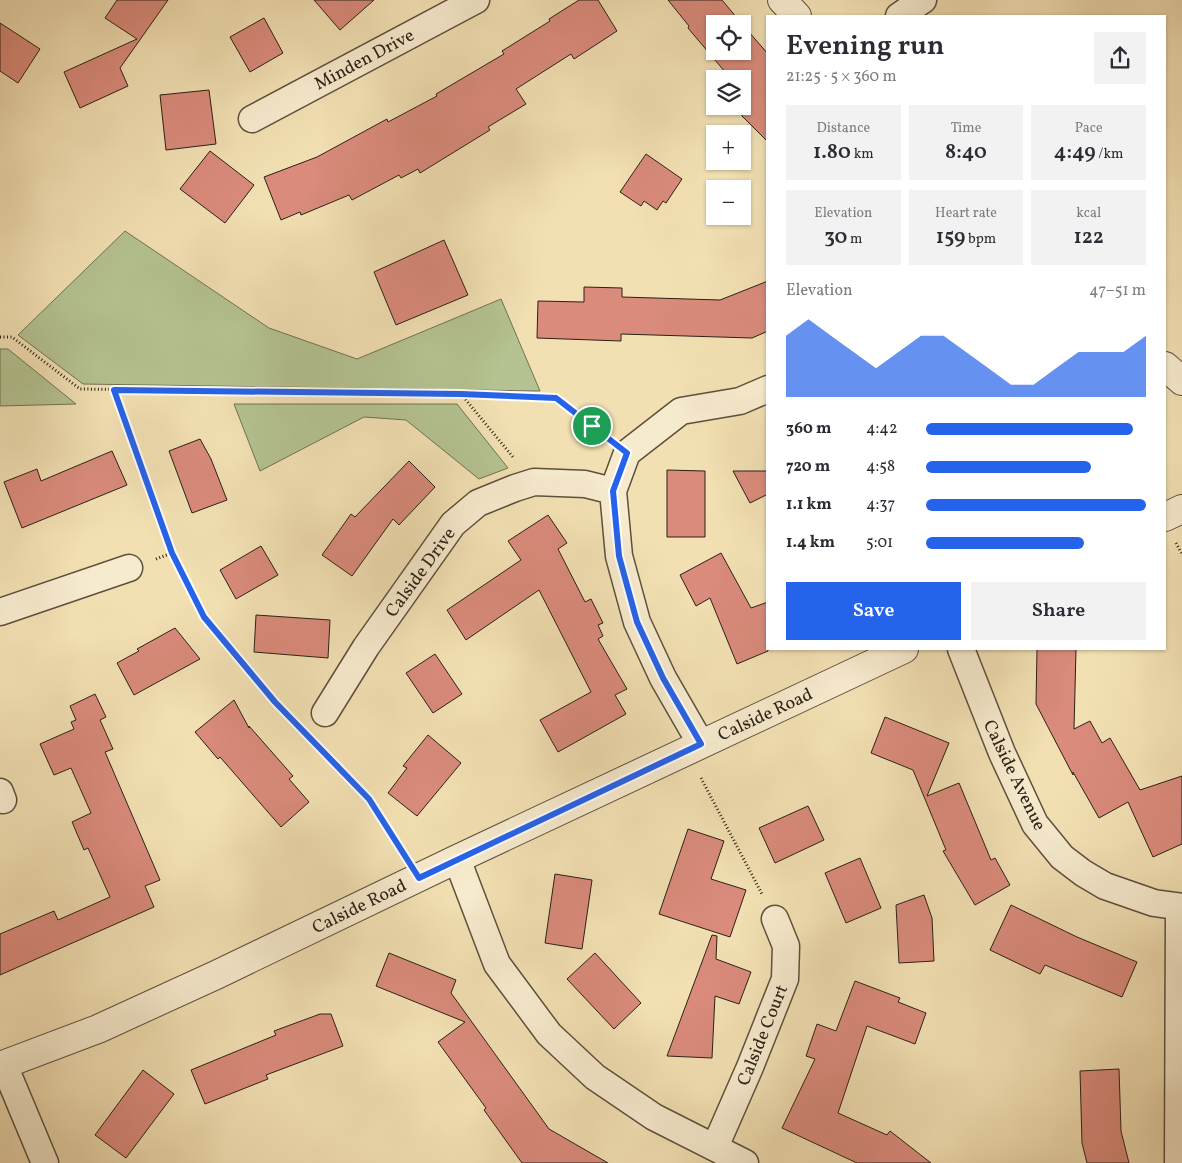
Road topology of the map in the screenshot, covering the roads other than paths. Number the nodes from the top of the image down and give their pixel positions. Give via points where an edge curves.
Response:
1 (476, 0) edge
2 (782, 0) edge
3 (923, 0) edge
4 (435, 8) edge
5 (796, 15) edge
6 (900, 15) edge
7 (252, 119) dead end
8 (1166, 367) edge
9 (1182, 381) edge
10 (766, 390) edge
11 (613, 491) junction
12 (1182, 509) edge
13 (1166, 517) edge
14 (129, 568) road end
15 (0, 612) edge
16 (902, 650) edge
17 (961, 650) edge
18 (325, 712) dead end
19 (694, 747) junction
20 (457, 859) junction
21 (1181, 907) edge
22 (775, 919) road end
23 (2, 1065) edge
24 (715, 1147) junction
25 (46, 1163) edge
26 (745, 1163) edge
27 (1178, 1163) edge

1 - 4 street, Minden Drive
2 - 5 street
3 - 6 street
4 - 7 street, Minden Drive
8 - 9 street
10 - 11 street via 740,401 681,411 627,453
11 - 18 street, Calside Drive via 585,484 534,482 478,503 453,524 366,647
11 - 19 street via 619,556 637,622
12 - 13 street
14 - 15 street
16 - 19 street, Calside Road
17 - 21 street, Calside Avenue via 1002,753 1035,824 1062,857 1105,886 1154,903
19 - 20 street, Calside Road
20 - 23 street, Calside Road via 98,1029
20 - 24 street via 497,964 549,1034 595,1077 654,1117
21 - 27 street
22 - 24 street, Calside Court via 786,946 785,979
23 - 25 street
24 - 26 street

